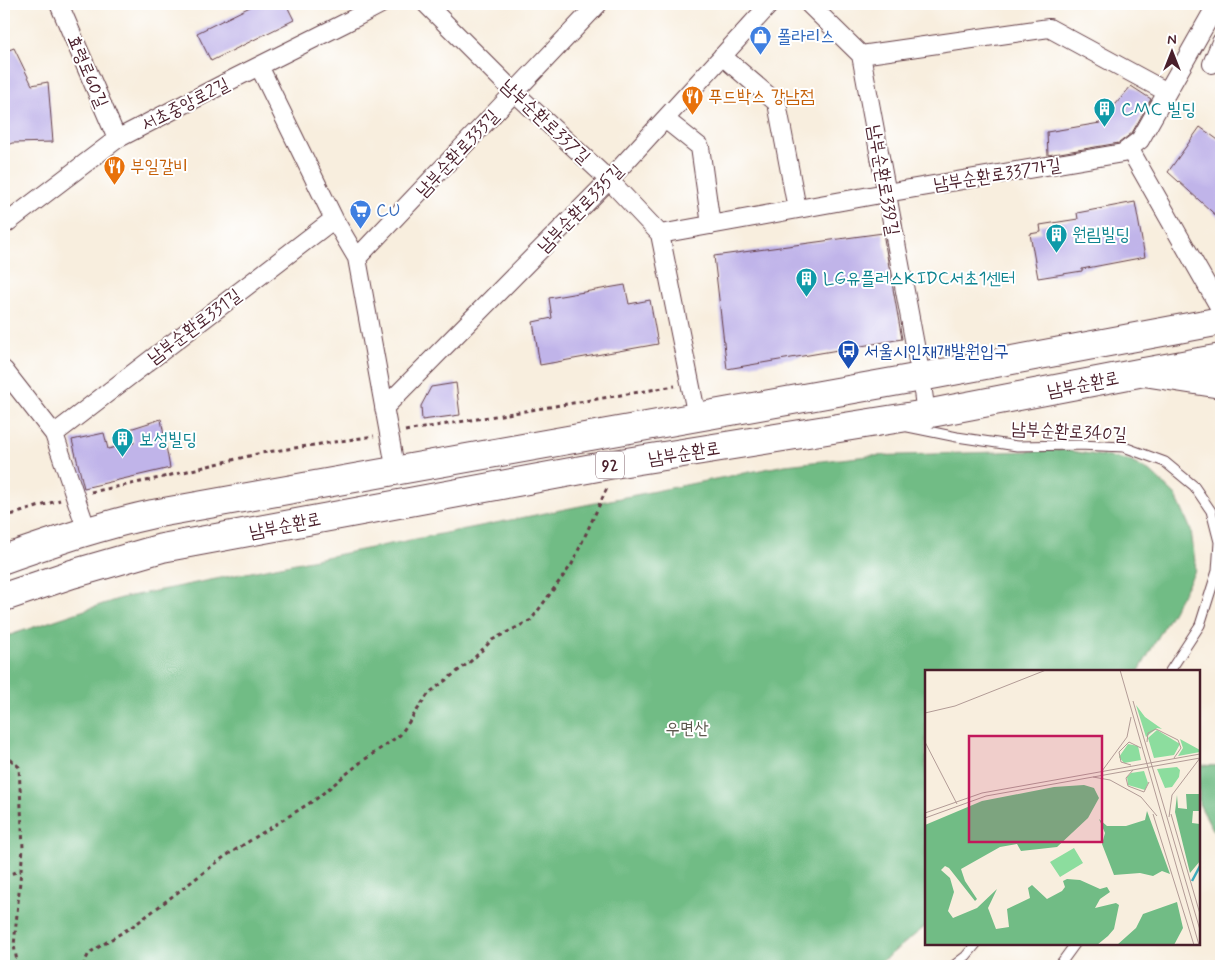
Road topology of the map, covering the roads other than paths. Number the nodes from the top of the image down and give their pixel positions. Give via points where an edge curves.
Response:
1 (58, 4) edge
2 (381, 4) edge
3 (426, 4) edge
4 (598, 4) edge
5 (770, 4) edge
6 (809, 4) edge
7 (1216, 4) edge
8 (861, 55) junction
9 (722, 56) junction
10 (259, 66) junction
11 (514, 92) junction
12 (1167, 92) junction
13 (665, 119) junction
14 (117, 139) junction
15 (1129, 148) junction
16 (608, 180) junction
17 (886, 193) junction
18 (796, 209) junction
19 (334, 219) junction
20 (4, 225) edge
21 (711, 225) junction
22 (660, 234) junction
23 (357, 258) junction
24 (1221, 310) edge
25 (1221, 321) edge
26 (1221, 358) edge
27 (4, 370) edge
28 (1144, 372) junction
29 (920, 377) junction
30 (1221, 384) edge
31 (384, 408) junction
32 (926, 414) junction
33 (696, 417) junction
34 (880, 422) junction
35 (54, 434) junction
36 (396, 472) junction
37 (1213, 520) junction
38 (1221, 527) edge
39 (87, 531) junction
40 (4, 559) edge
41 (4, 597) edge
42 (1171, 670) edge
43 (975, 945) edge
44 (1075, 945) edge
45 (953, 966) edge
46 (1059, 966) edge

1 - 14 street, 효령로60길
2 - 10 street, 서초중앙로2길
3 - 11 street, 남부순환로337길
4 - 11 street, 남부순환로333길
5 - 9 street, 남부순환로335길
6 - 8 street
7 - 12 street, 남부순환로337가길
8 - 12 street via 1049,28
8 - 17 street, 남부순환로339길
9 - 13 street, 남부순환로335길
9 - 18 street via 777,103
10 - 14 street, 서초중앙로2길
10 - 19 street
11 - 16 street, 남부순환로337길
11 - 23 street, 남부순환로333길
12 - 15 street, 남부순환로337가길 via 1140,140
13 - 16 street, 남부순환로335길
13 - 21 street via 700,147
14 - 20 street, 서초중앙로2길
15 - 17 street, 남부순환로337가길 via 1123,153
15 - 24 street
16 - 22 street, 남부순환로337길
16 - 31 street, 남부순환로335길
17 - 18 street, 남부순환로337가길
17 - 29 street, 남부순환로339길
18 - 21 street, 남부순환로337가길
19 - 23 street
19 - 35 street, 남부순환로331길
21 - 22 street, 남부순환로337가길
22 - 33 street
23 - 31 street
25 - 29 main road, 남부순환로 / 92
26 - 28 main road, 남부순환로 / 92
27 - 35 street
28 - 30 main road
28 - 32 main road, 남부순환로 / 92
29 - 32 street, 남부순환로339길
29 - 33 main road, 남부순환로 / 92
31 - 36 street
32 - 34 main road, 남부순환로 / 92
33 - 36 main road, 남부순환로 / 92
34 - 37 lane, 남부순환로340길 via 1017,446 1124,447 1165,462 1194,486
34 - 41 main road, 남부순환로 / 92 via 614,464 162,548
35 - 39 street
36 - 39 main road, 남부순환로 / 92 via 153,514
37 - 38 lane
37 - 42 lane, 남부순환로340길 via 1219,542 1216,571 1200,625
39 - 40 main road, 남부순환로 / 92
43 - 45 lane
44 - 46 lane

